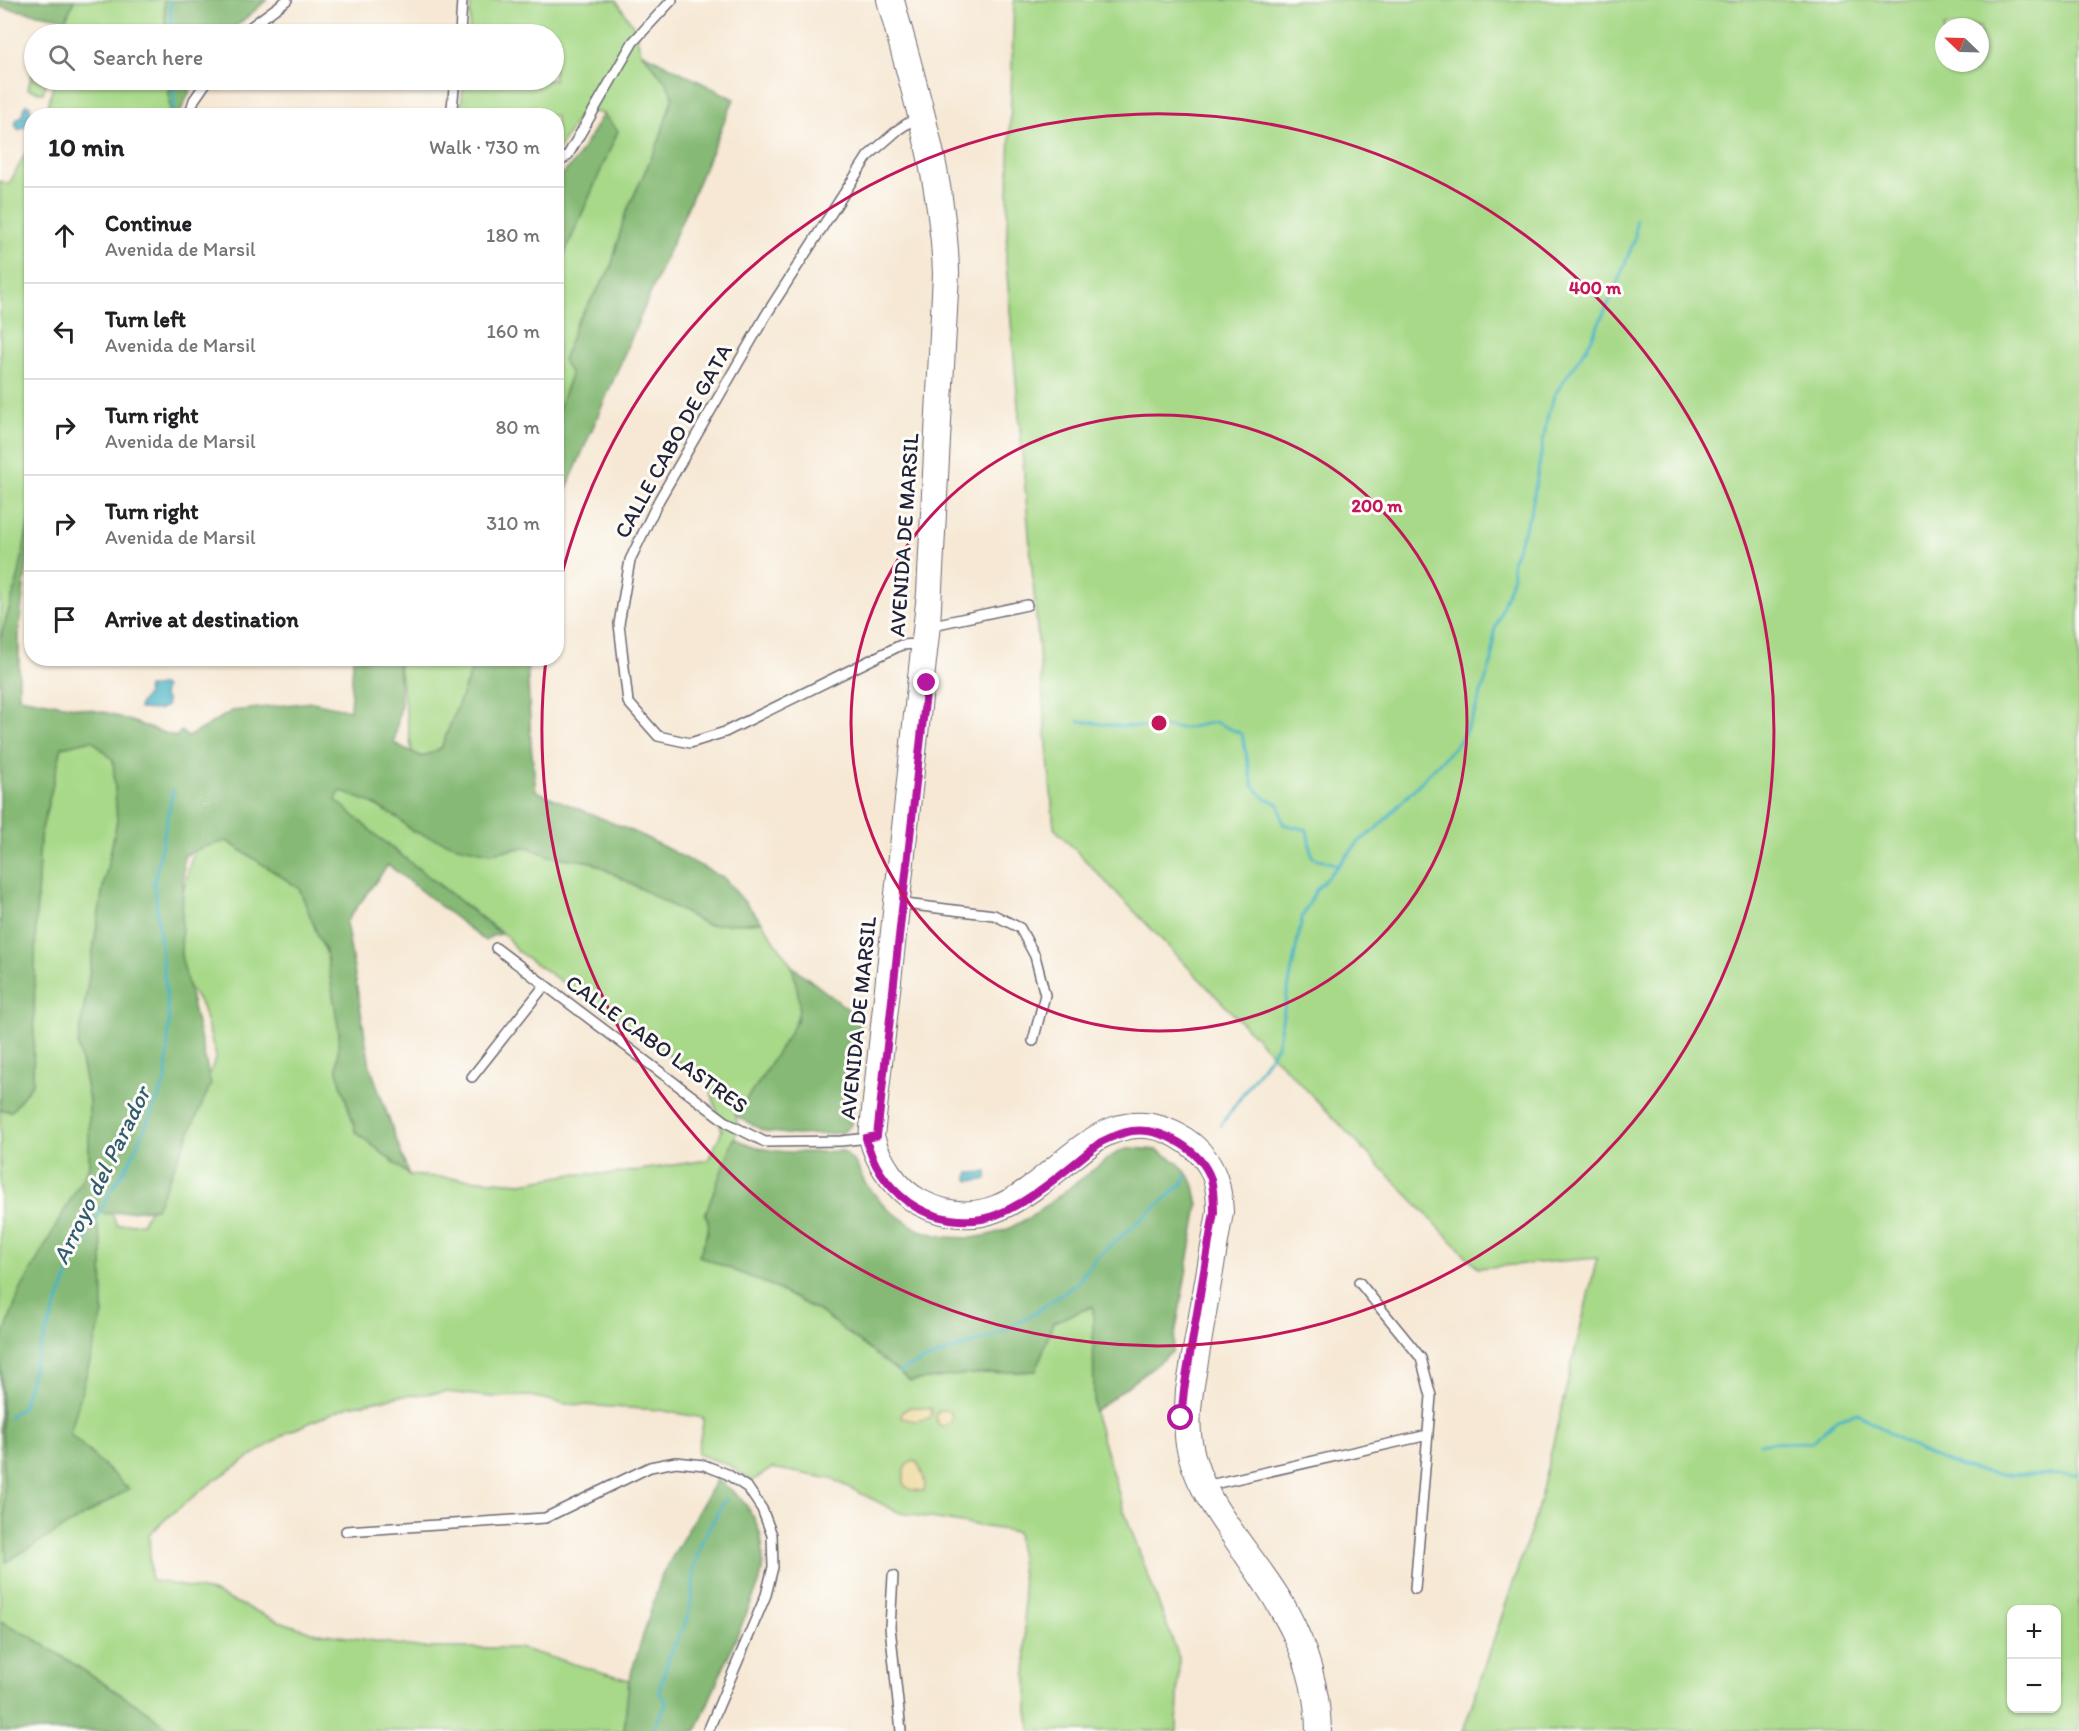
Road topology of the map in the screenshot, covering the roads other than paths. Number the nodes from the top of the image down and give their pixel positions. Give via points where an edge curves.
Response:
1 (287, 0) edge
2 (462, 0) edge
3 (672, 0) edge
4 (884, 0) edge
5 (897, 0) edge
6 (255, 24) edge
7 (461, 24) edge
8 (201, 90) edge
9 (454, 90) edge
10 (192, 108) edge
11 (452, 108) edge
12 (921, 115) junction
13 (564, 158) edge
14 (1027, 605) dead end
15 (933, 625) junction
16 (918, 644) junction
17 (898, 903) junction
18 (496, 948) dead end
19 (545, 985) junction
20 (1033, 1041) dead end
21 (472, 1077) dead end
22 (872, 1137) junction
23 (1359, 1282) dead end
24 (1428, 1435) junction
25 (1203, 1487) junction
26 (346, 1531) dead end
27 (893, 1576) dead end
28 (1415, 1589) dead end
29 (708, 1731) edge
30 (901, 1731) edge
31 (1313, 1731) edge
32 (1324, 1731) edge

1 - 6 street
2 - 7 street
3 - 13 street via 633,42
4 - 12 street, AVENIDA DE MARSIL
5 - 12 street, AVENIDA DE MARSIL
8 - 10 street
9 - 11 street
12 - 15 street, AVENIDA DE MARSIL via 951,234 952,273
12 - 16 street, AVENIDA DE MARSIL via 939,236 940,274
12 - 16 street, CALLE CABO DE GATA via 868,156 760,325 659,500 630,560 619,624 628,702 658,736 690,743 725,732 901,645
14 - 15 street
15 - 17 street, AVENIDA DE MARSIL
16 - 17 street, AVENIDA DE MARSIL
17 - 20 street via 994,915 1020,928 1035,956 1045,995
17 - 22 street, AVENIDA DE MARSIL
18 - 19 street, CALLE CABO LASTRES
19 - 21 street
19 - 22 street, CALLE CABO LASTRES via 729,1124 765,1142
22 - 25 street, AVENIDA DE MARSIL via 904,1183 934,1203 951,1208 992,1205 1016,1193 1094,1132 1120,1121 1149,1119 1167,1123 1204,1149 1220,1173 1226,1212 1193,1419
23 - 24 street via 1421,1358 1431,1396
24 - 25 street
24 - 28 street
25 - 31 street, AVENIDA DE MARSIL via 1220,1526 1279,1613 1303,1664
25 - 32 street, AVENIDA DE MARSIL via 1290,1607 1314,1661 1321,1688
26 - 29 street via 545,1518 650,1467 676,1462 704,1465 727,1474 748,1488 762,1509 772,1535 773,1567 766,1595
27 - 30 street via 890,1627

